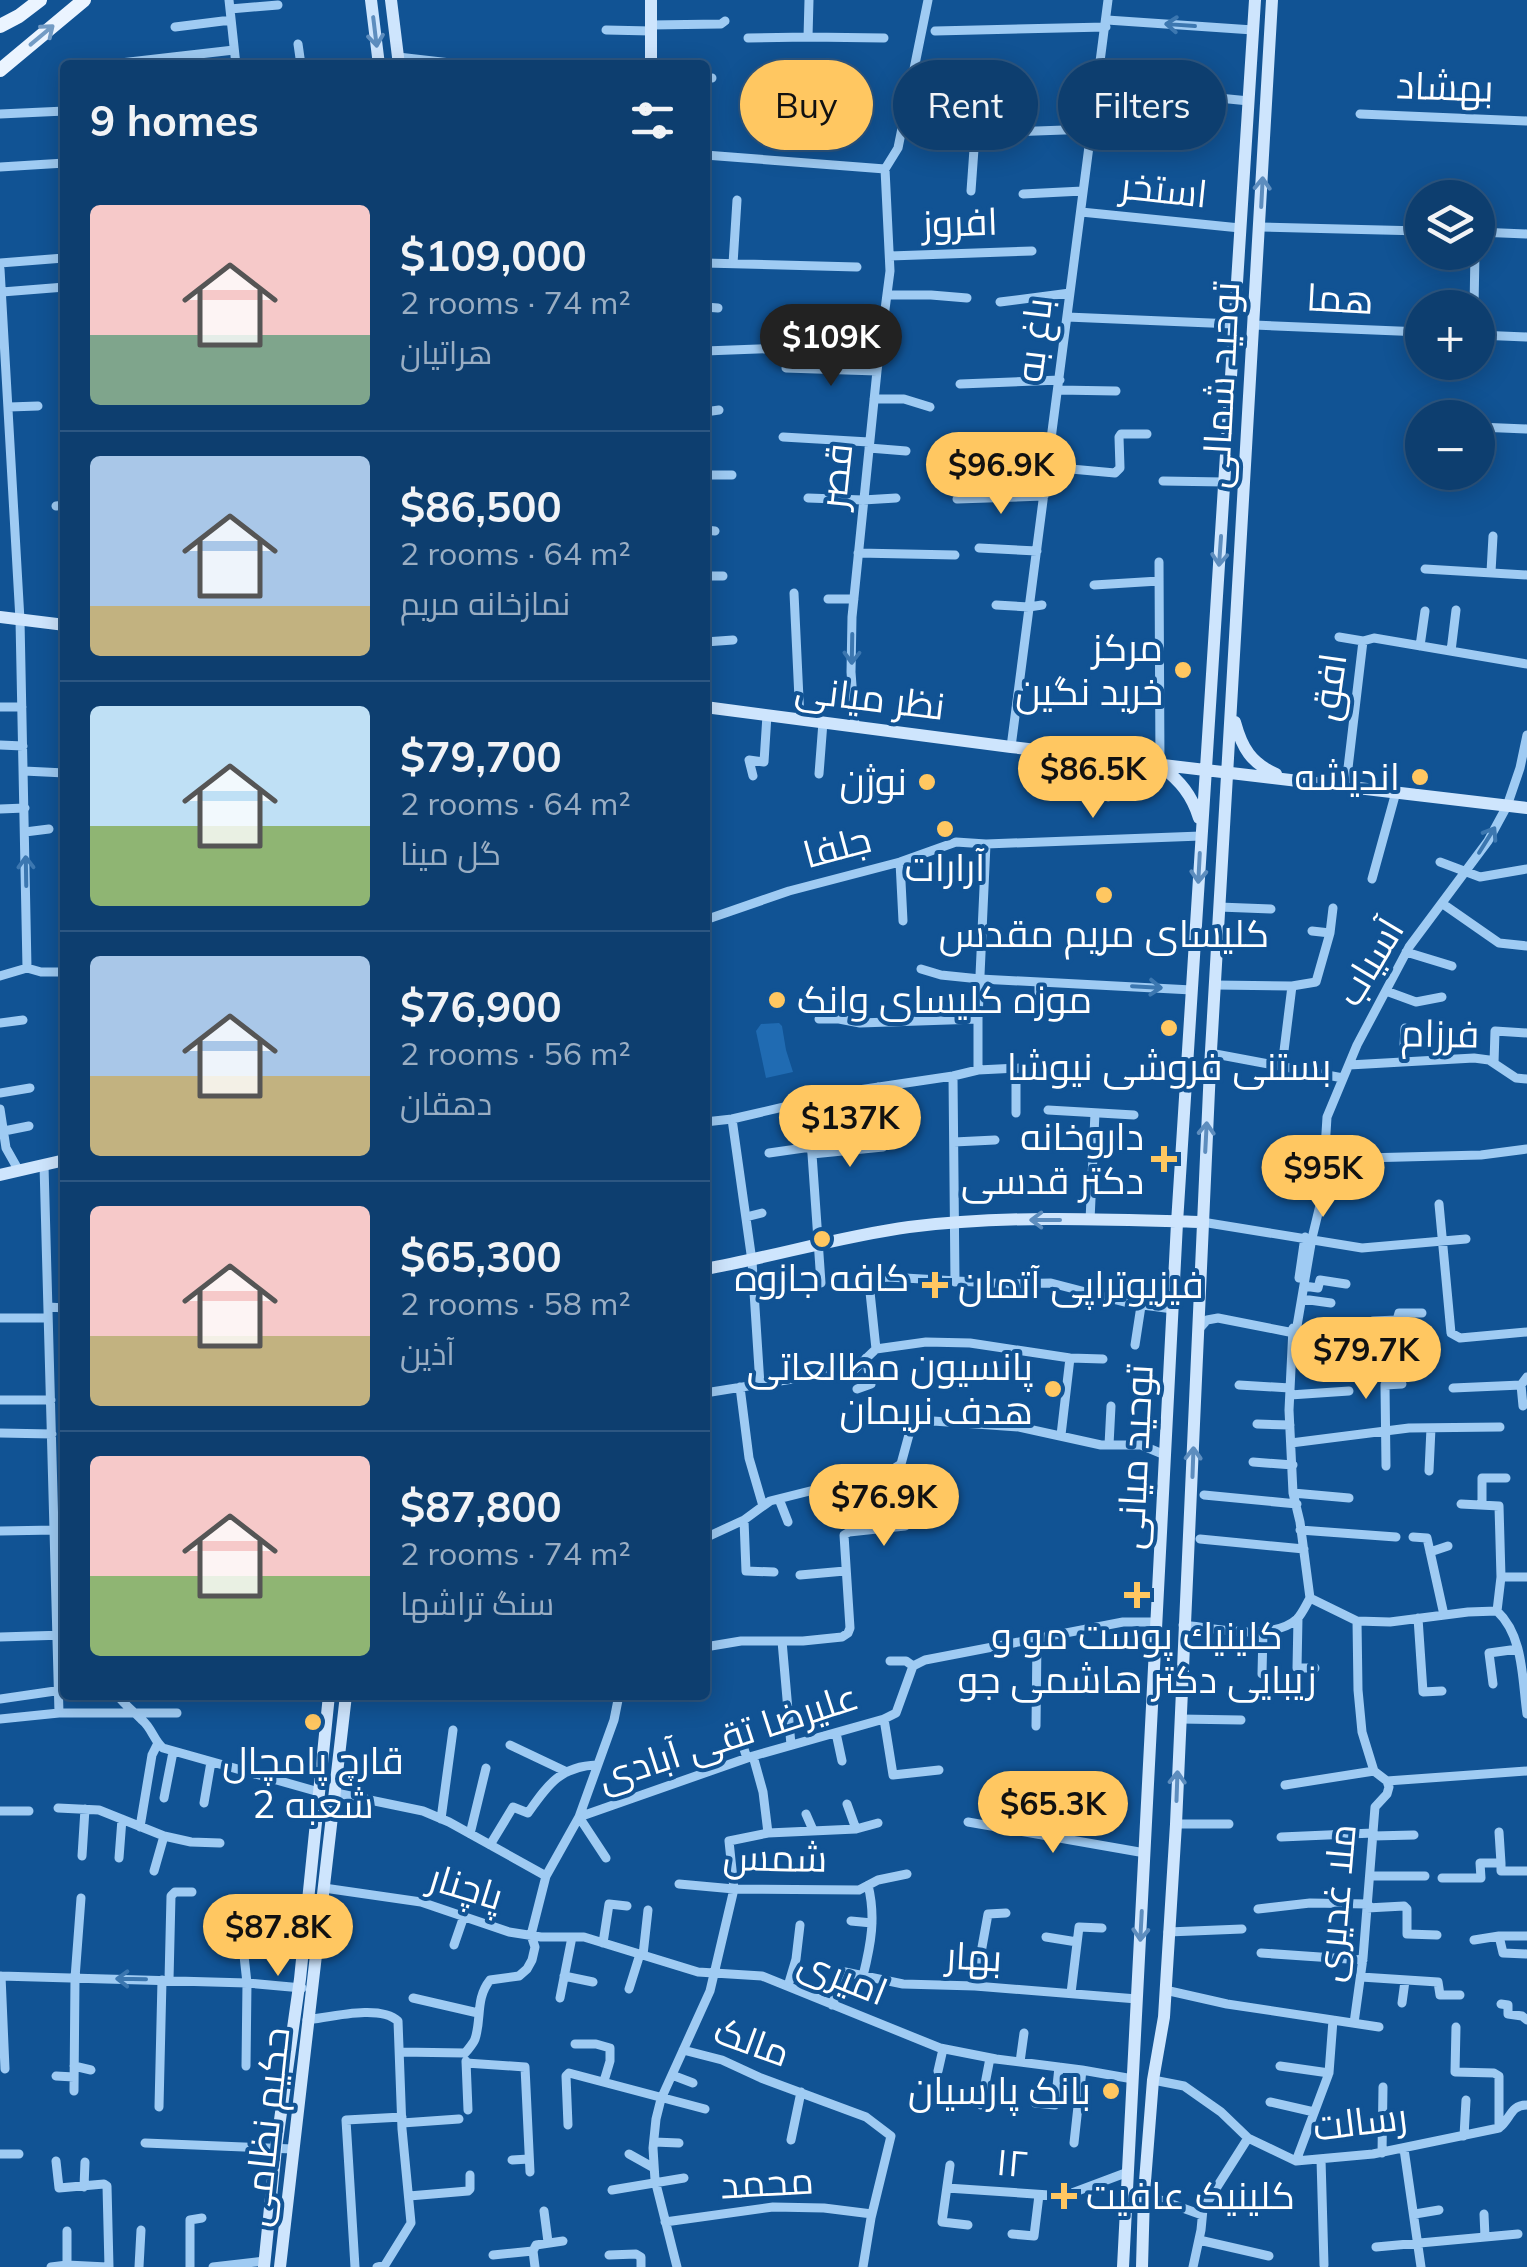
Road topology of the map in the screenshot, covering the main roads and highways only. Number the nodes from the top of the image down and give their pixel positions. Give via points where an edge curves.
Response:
1 (40, 0) edge
2 (84, 0) edge
3 (371, 0) edge
4 (392, 0) edge
5 (651, 0) edge
6 (1254, 0) edge
7 (1272, 0) edge
8 (0, 26) edge
9 (378, 60) edge
10 (399, 60) edge
11 (651, 60) edge
12 (0, 70) edge
13 (1238, 262) junction
14 (1258, 263) junction
15 (0, 617) edge
16 (60, 624) edge
17 (710, 708) edge
18 (1232, 708) junction
19 (1160, 765) junction
20 (1206, 771) junction
21 (1228, 773) junction
22 (1288, 779) junction
23 (1527, 808) edge
24 (1201, 832) junction
25 (60, 1161) edge
26 (0, 1175) edge
27 (1178, 1221) junction
28 (1202, 1222) junction
29 (710, 1268) edge
30 (329, 1700) edge
31 (345, 1700) edge
32 (305, 1988) junction
33 (1129, 2152) junction
34 (1148, 2152) junction
35 (264, 2264) edge
36 (280, 2267) edge
37 (1123, 2267) edge
38 (1142, 2267) edge

1 - 8 main road
12 -> 2 main road
3 -> 9 main road
4 - 10 main road
5 - 11 main road
6 - 13 main road, توحید شمالی
14 -> 7 main road, توحید شمالی
13 - 14 main road
13 -> 20 main road, توحید شمالی
14 - 18 main road, توحید شمالی
15 - 16 main road
17 - 19 main road, نظر میانی
18 - 21 main road, توحید شمالی
18 - 22 main road via 1244,750 1256,764
19 - 20 main road, نظر میانی
19 - 24 main road via 1188,793
20 - 21 main road, نظر میانی
20 - 24 main road, توحید میانی
21 - 22 main road, نظر میانی
28 -> 21 main road, توحید میانی
22 - 23 main road, نظر میانی
24 -> 27 main road, توحید میانی
25 - 26 main road
27 - 28 main road
27 -> 29 main road via 955,1223
27 -> 33 main road, توحید میانی
34 -> 28 main road, توحید میانی via 1176,1824
30 - 32 main road, حکیم نظامی
31 - 32 main road, حکیم نظامی
32 - 35 main road, حکیم نظامی via 276,2148
32 - 36 main road, حکیم نظامی
33 - 34 main road
33 - 37 main road, توحید میانی
34 - 38 main road, توحید میانی

